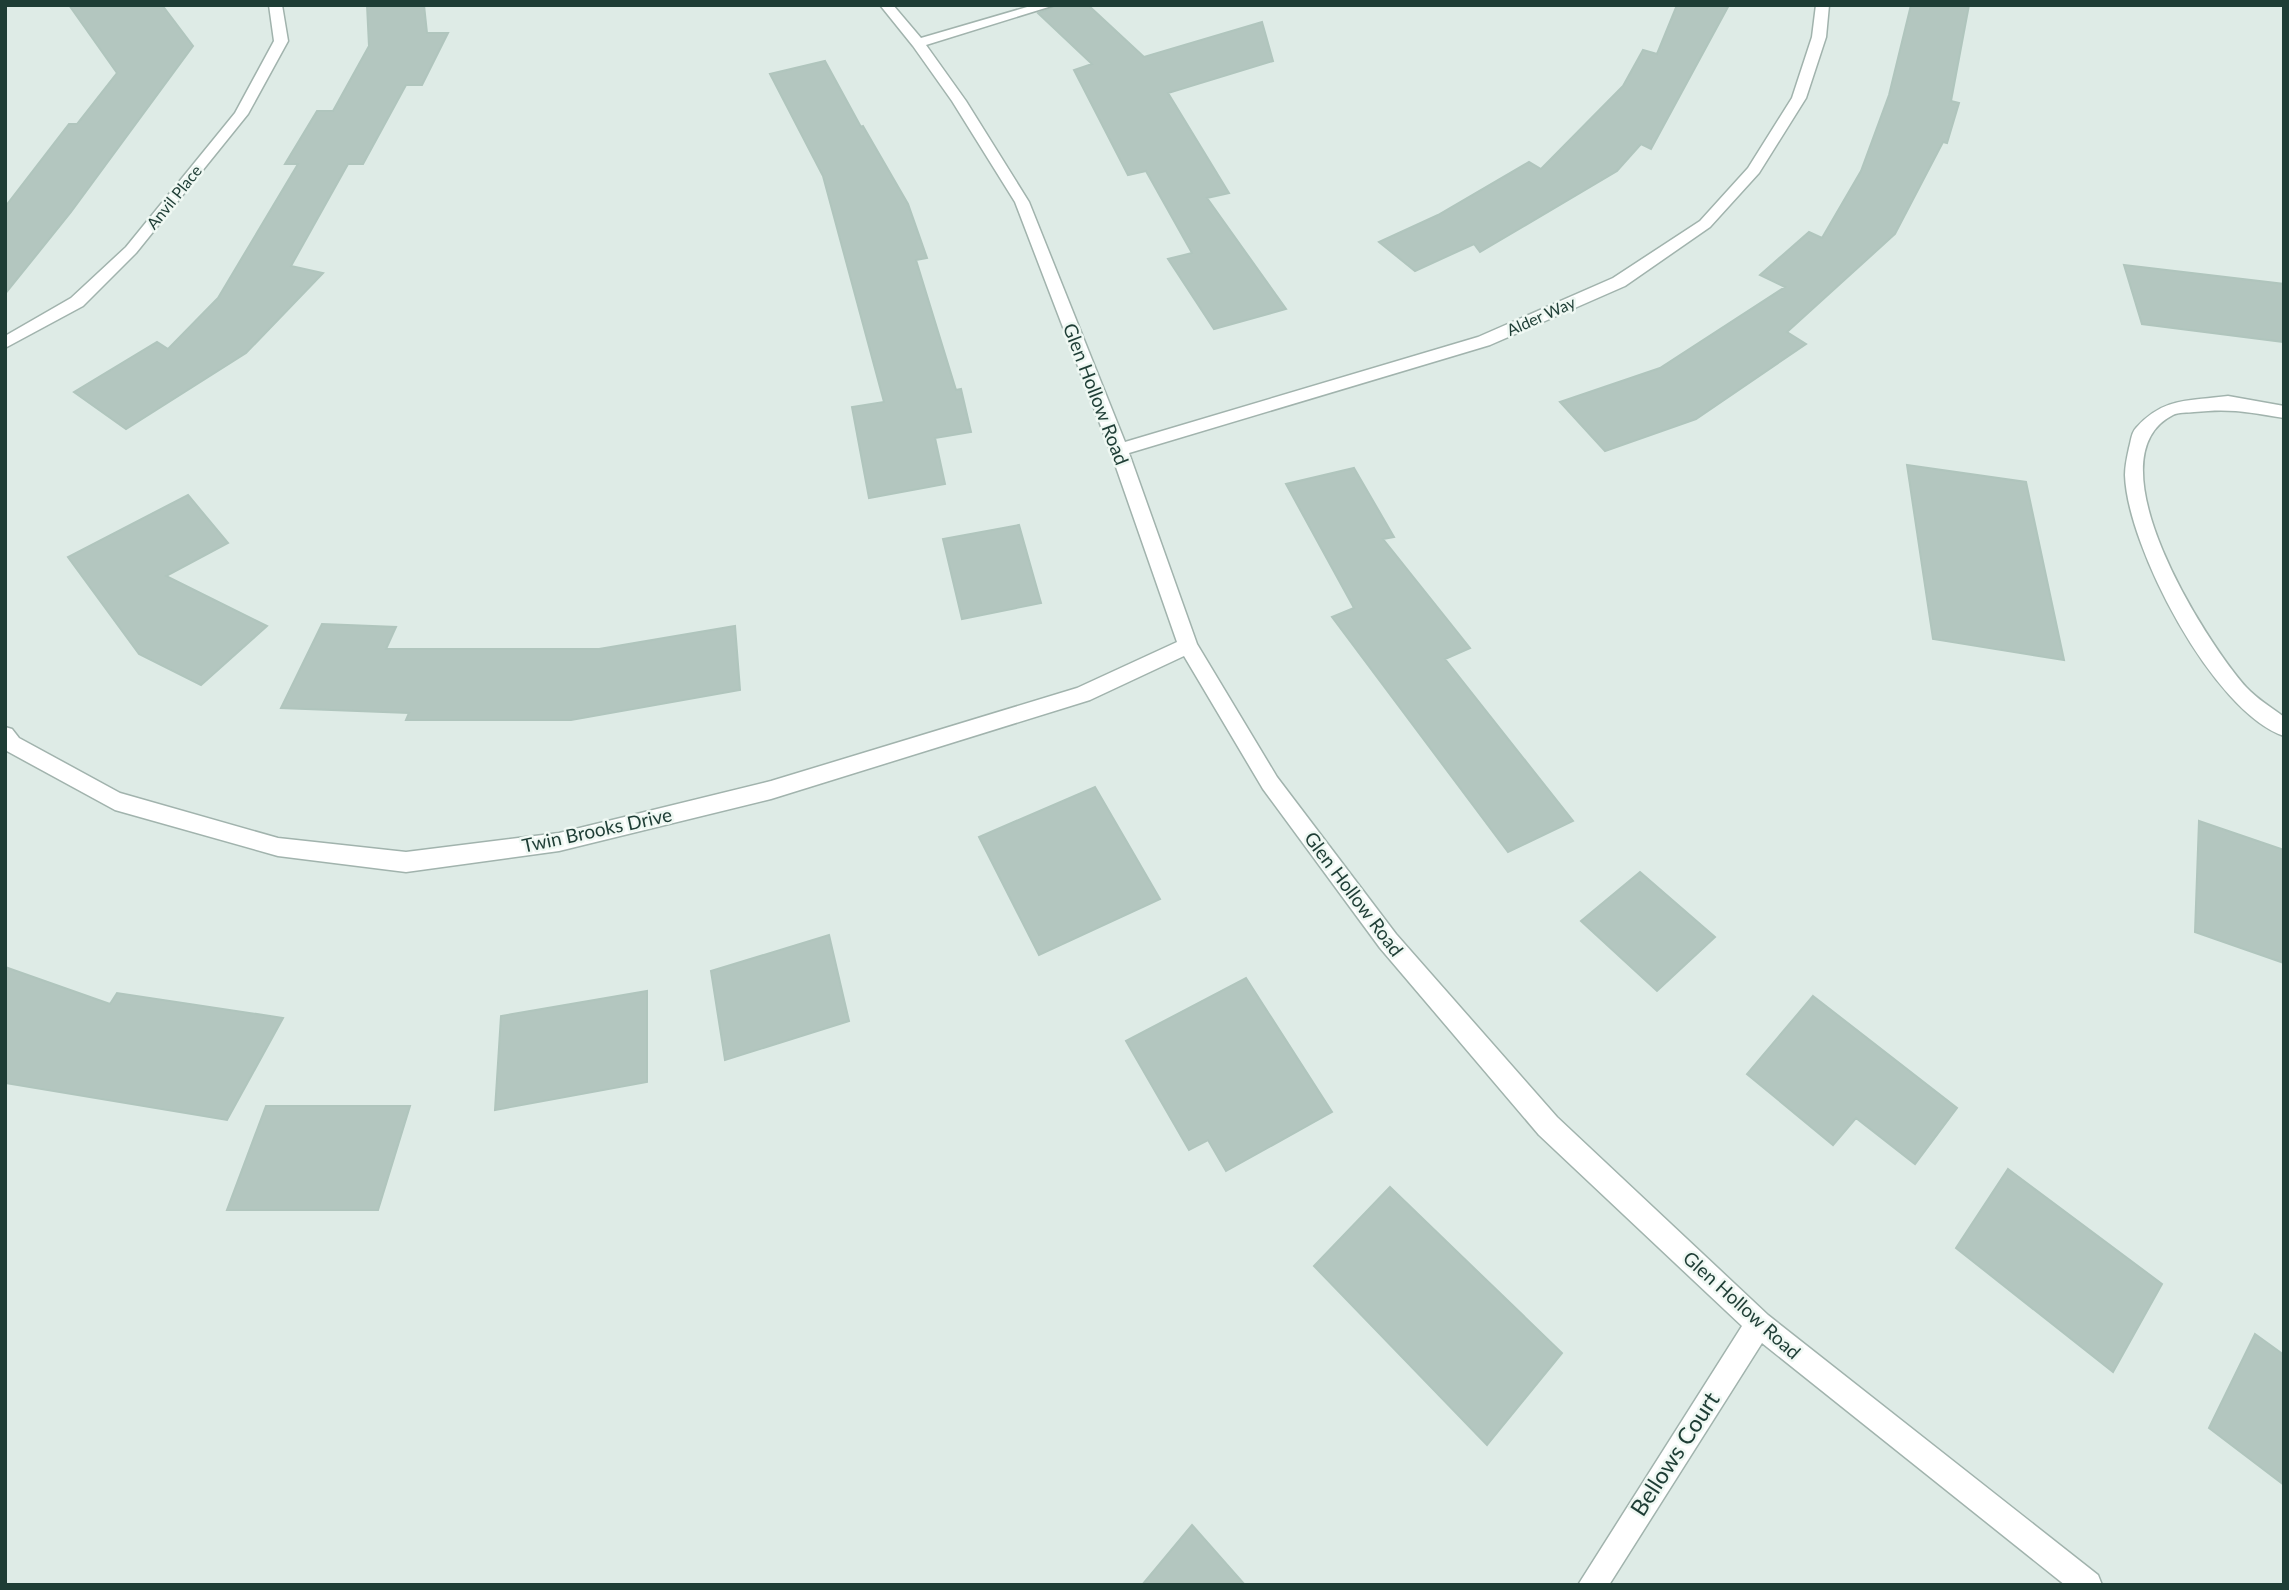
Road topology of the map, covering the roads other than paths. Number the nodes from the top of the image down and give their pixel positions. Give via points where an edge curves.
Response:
1 (275, 5) edge
2 (886, 5) edge
3 (1049, 5) edge
4 (1824, 5) edge
5 (918, 43) junction
6 (5, 343) edge
7 (2284, 412) edge
8 (1119, 450) junction
9 (1188, 646) junction
10 (2284, 728) edge
11 (5, 735) edge
12 (1759, 1324) junction
13 (1592, 1585) edge
14 (2088, 1585) edge

1 - 6 street, Anvil Place via 281,41 241,114 131,250 77,302
2 - 5 street, Glen Hollow Road
3 - 5 street
4 - 8 street, Alder Way via 1799,98 1754,170 1705,224 1619,282 1484,341
5 - 8 street, Glen Hollow Road via 1022,202
7 - 10 street via 2228,402 2169,409 2141,432 2134,474 2140,511 2162,573 2242,695
8 - 9 street, Glen Hollow Road
9 - 11 street, Twin Brooks Drive via 1083,694 771,790 559,842 406,862 278,847 115,800 12,744
9 - 12 street, Glen Hollow Road via 1270,783 1388,941 1548,1126
12 - 13 street, Bellows Court
12 - 14 street, Glen Hollow Road

